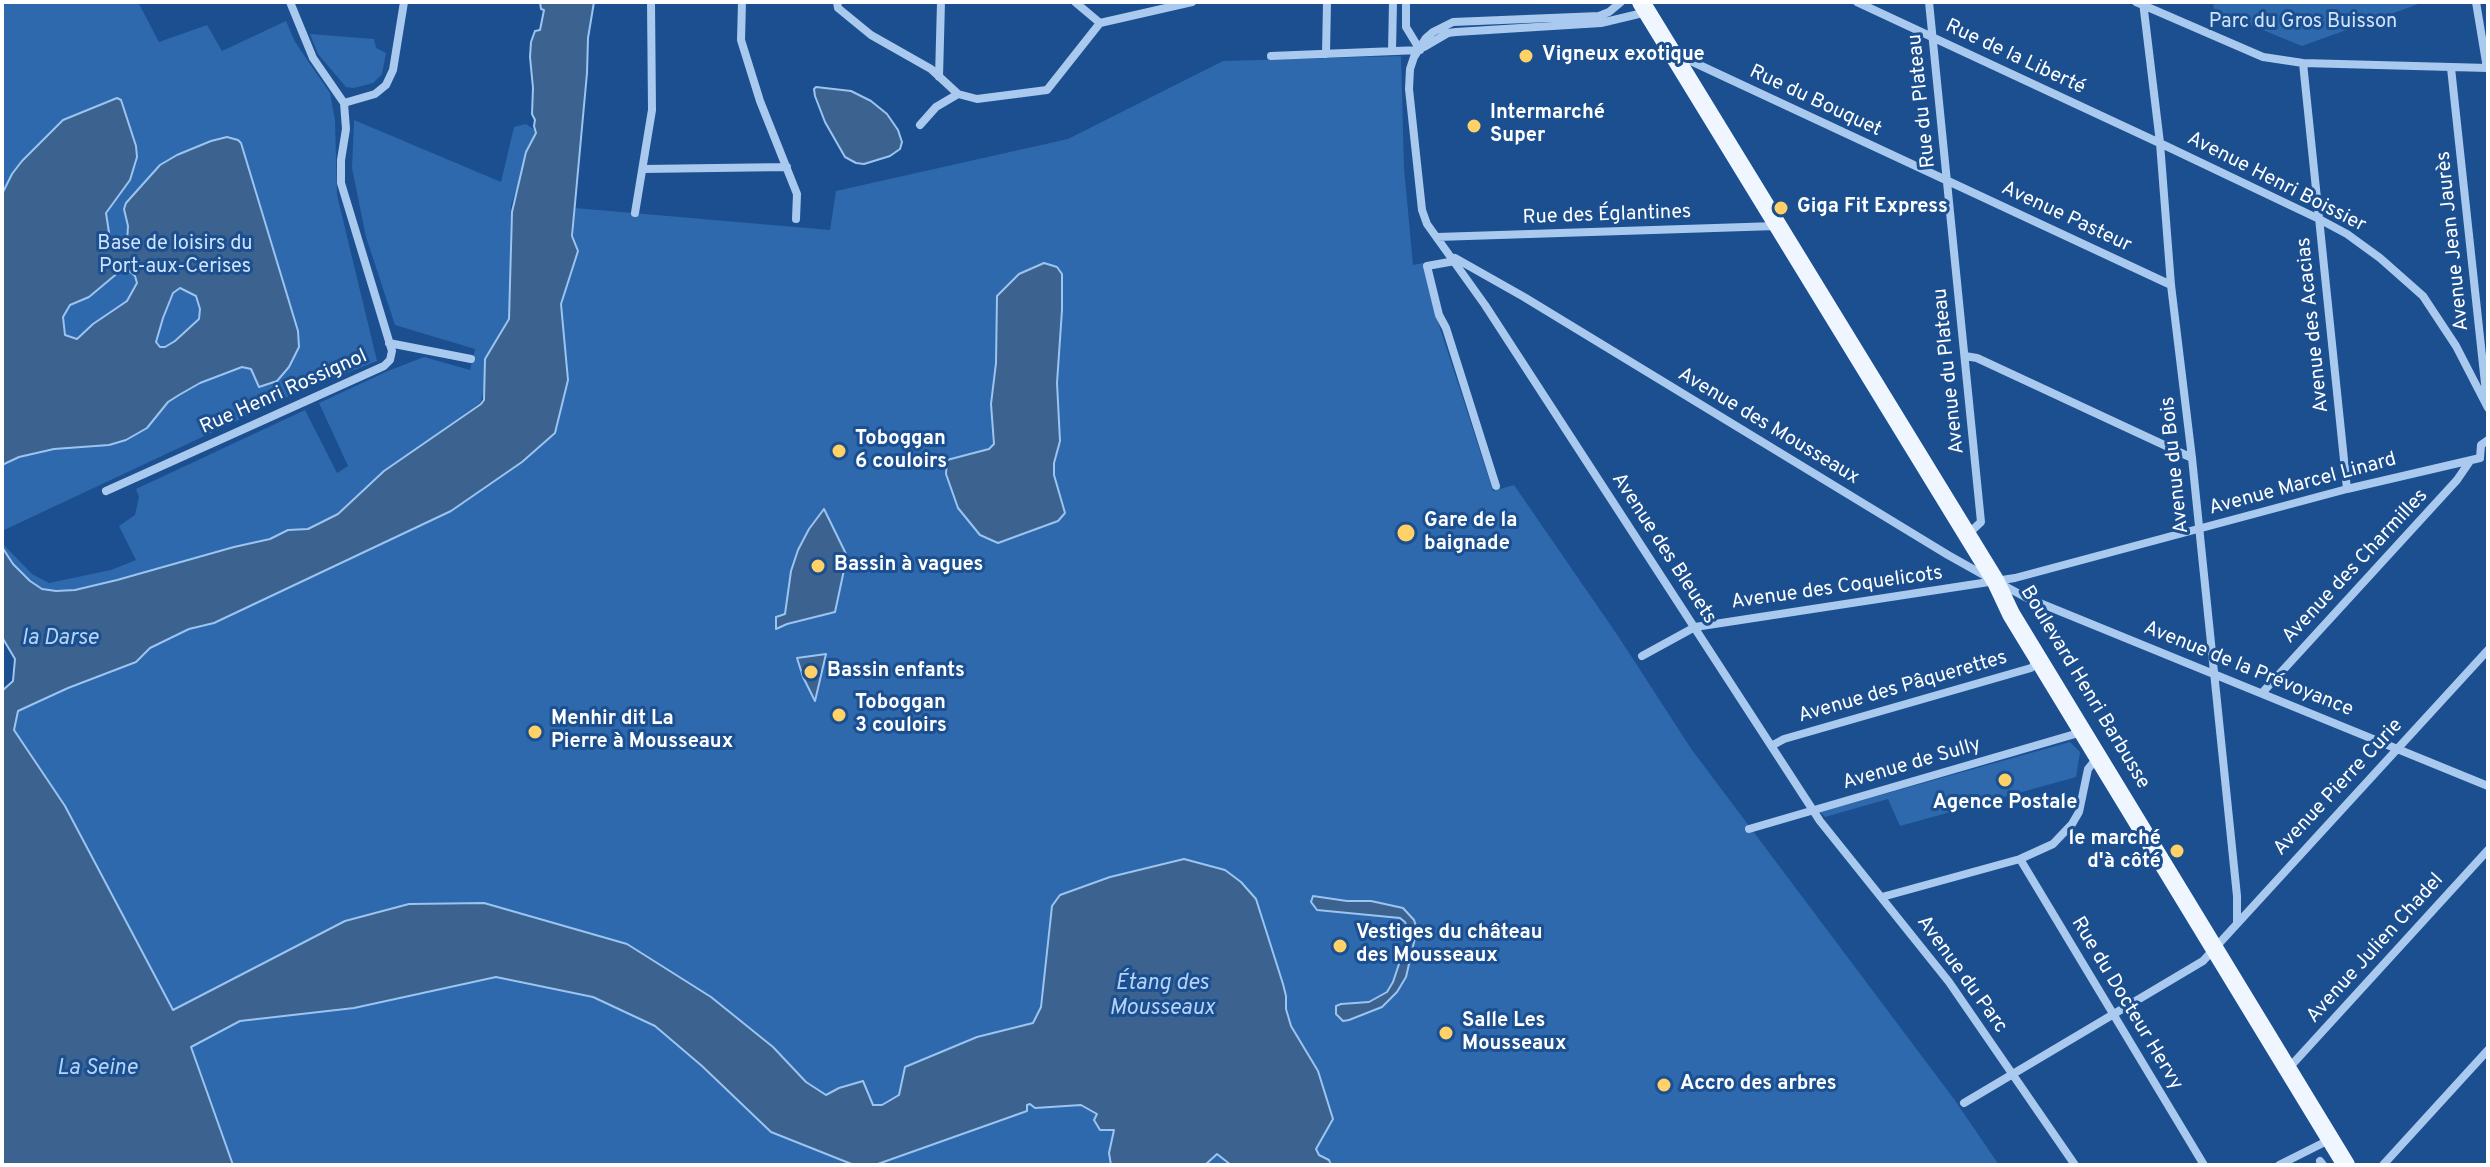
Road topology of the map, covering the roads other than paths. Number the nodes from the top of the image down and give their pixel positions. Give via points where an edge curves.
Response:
1 (290, 2) edge
2 (404, 2) edge
3 (651, 2) edge
4 (742, 2) edge
5 (837, 2) edge
6 (941, 2) edge
7 (1075, 2) edge
8 (1192, 2) edge
9 (1327, 2) edge
10 (1393, 2) edge
11 (1406, 2) edge
12 (1621, 2) edge
13 (1857, 2) edge
14 (1929, 2) edge
15 (2476, 2) edge
16 (2141, 3) edge
17 (1644, 7) edge
18 (1100, 23) junction
19 (1932, 37) junction
20 (1420, 50) junction
21 (1392, 51) junction
22 (1672, 52) junction
23 (1326, 54) junction
24 (1271, 56) dead end
25 (2303, 63) junction
26 (2451, 68) junction
27 (2487, 68) edge
28 (939, 77) junction
29 (958, 94) junction
30 (344, 103) junction
31 (920, 125) dead end
32 (2160, 143) junction
33 (787, 167) junction
34 (643, 169) junction
35 (1947, 180) junction
36 (1949, 197) joint
37 (635, 213) dead end
38 (796, 219) dead end
39 (2319, 219) junction
40 (1780, 231) junction
41 (1437, 237) junction
42 (1454, 259) junction
43 (2171, 285) junction
44 (389, 343) junction
45 (1965, 356) junction
46 (471, 359) dead end
47 (2488, 409) edge
48 (2488, 440) edge
49 (2192, 458) junction
50 (2475, 459) junction
51 (2487, 465) edge
52 (1496, 486) dead end
53 (2347, 489) junction
54 (106, 491) dead end
55 (2199, 529) junction
56 (1966, 535) junction
57 (1996, 582) junction
58 (1695, 627) junction
59 (2488, 650) edge
60 (1642, 656) dead end
61 (2040, 658) junction
62 (2213, 673) junction
63 (2262, 693) junction
64 (2084, 732) junction
65 (1773, 745) junction
66 (2398, 749) junction
67 (2098, 756) junction
68 (2488, 786) edge
69 (1814, 810) junction
70 (1749, 829) dead end
71 (2488, 850) edge
72 (2020, 859) junction
73 (1882, 897) junction
74 (2237, 922) junction
75 (2216, 949) junction
76 (2114, 1014) junction
77 (2488, 1050) edge
78 (2287, 1069) junction
79 (2013, 1074) junction
80 (1964, 1103) dead end
81 (2329, 1140) junction
82 (2075, 1165) edge
83 (2204, 1165) edge
84 (2279, 1165) edge
85 (2346, 1165) edge
86 (2383, 1165) edge

1 - 30 street via 313,58
2 - 30 street via 386,85
3 - 34 street via 652,110
4 - 33 street via 741,40
5 - 28 street via 871,35
6 - 28 street
7 - 18 street
8 - 18 street
9 - 23 street
10 - 21 street
11 - 20 street via 1406,27
12 - 20 street via 1599,16 1453,22 1433,32
13 - 19 street, Rue de la Liberté
14 - 19 street, Rue du Plateau
15 - 27 street
16 - 25 street via 2263,57
16 - 32 street, Avenue du Bois
17 - 20 street via 1601,23 1448,33
17 - 22 main road, Boulevard Henri Barbusse
18 - 29 street via 1047,90 977,99
19 - 32 street, Rue de la Liberté
19 - 35 street, Rue du Plateau
20 - 21 street
20 - 41 street, Avenue des Bleuets via 1410,69 1409,89 1422,210
21 - 23 street
22 - 35 street, Rue du Bouquet
22 - 40 main road, Boulevard Henri Barbusse
23 - 24 street
25 - 26 street
25 - 39 street, Avenue des Acacias
26 - 27 street
26 - 47 street, Avenue Jean Jaurès
28 - 29 street
29 - 31 street
30 - 44 street, Rue Henri Rossignol via 341,183
32 - 39 street, Avenue Henri Boissier
32 - 43 street, Avenue du Bois
33 - 34 street
33 - 38 street via 797,194
34 - 37 street
35 - 36 street, Rue du Plateau
35 - 43 street, Avenue Pasteur
36 - 45 street, Avenue du Plateau
39 - 47 street, Avenue Henri Boissier via 2364,245 2423,296
39 - 53 street, Avenue des Acacias
40 - 41 street, Rue des Églantines
40 - 56 main road, Boulevard Henri Barbusse
41 - 42 street, Avenue des Bleuets
42 - 52 street via 1427,266
42 - 57 street, Avenue des Mousseaux
42 - 58 street, Avenue des Bleuets
43 - 49 street, Avenue du Bois
44 - 46 street
44 - 54 street, Rue Henri Rossignol via 392,351 384,366
45 - 49 street
45 - 56 street, Avenue du Plateau via 1981,522
48 - 50 street, Avenue des Charmilles
49 - 55 street, Avenue du Bois
50 - 51 street
50 - 53 street, Avenue Marcel Linard
50 - 63 street, Avenue des Charmilles
53 - 55 street, Avenue Marcel Linard
55 - 57 street, Avenue Marcel Linard
55 - 62 street, Avenue du Bois
56 - 57 main road, Boulevard Henri Barbusse
57 - 58 street, Avenue des Coquelicots
57 - 61 main road, Boulevard Henri Barbusse
57 - 62 street, Avenue de la Prévoyance
58 - 60 street, Avenue des Coquelicots
58 - 65 street, Avenue des Bleuets
59 - 66 street, Avenue Pierre Curie
61 - 64 main road, Boulevard Henri Barbusse
61 - 65 street, Avenue des Pâquerettes via 2031,668
62 - 63 street, Avenue de la Prévoyance
62 - 74 street, Avenue du Bois
63 - 66 street, Avenue de la Prévoyance
64 - 67 main road, Boulevard Henri Barbusse
64 - 69 street, Avenue de Sully
65 - 69 street, Avenue des Bleuets
66 - 68 street, Avenue de la Prévoyance
66 - 74 street, Avenue Pierre Curie
67 - 72 street via 2088,769 2072,824 2053,844
67 - 75 main road, Boulevard Henri Barbusse
69 - 70 street, Avenue de Sully
69 - 73 street, Avenue du Parc
71 - 78 street, Avenue Julien Chadel
72 - 73 street
72 - 76 street, Rue du Docteur Hervy
73 - 79 street, Avenue du Parc
74 - 75 street, Avenue Pierre Curie
75 - 76 street, Avenue Pierre Curie
75 - 78 main road, Boulevard Henri Barbusse
76 - 79 street, Avenue Pierre Curie
76 - 83 street, Rue du Docteur Hervy
77 - 86 street
78 - 81 main road, Boulevard Henri Barbusse
79 - 80 street, Avenue Pierre Curie
79 - 82 street, Avenue du Parc
81 - 84 street
81 - 85 main road, Boulevard Henri Barbusse

